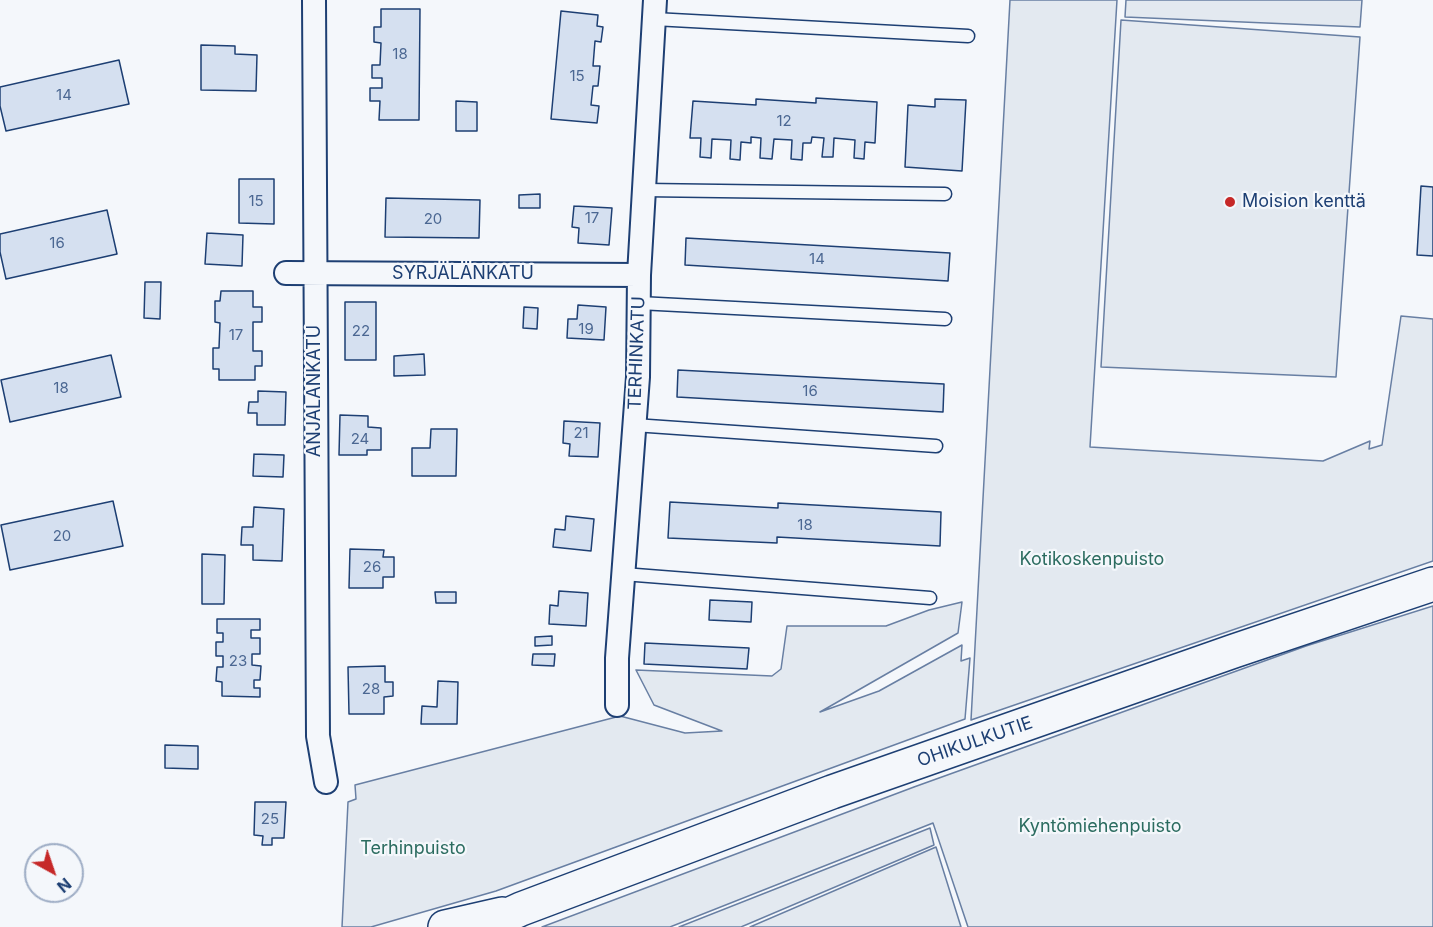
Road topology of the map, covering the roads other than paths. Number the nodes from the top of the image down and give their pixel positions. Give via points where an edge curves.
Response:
1 (314, 0) edge
2 (654, 9) edge
3 (968, 36) dead end
4 (644, 190) junction
5 (945, 194) dead end
6 (286, 273) dead end
7 (314, 273) junction
8 (639, 275) junction
9 (639, 303) junction
10 (945, 319) dead end
11 (634, 425) junction
12 (936, 446) dead end
13 (623, 574) junction
14 (1433, 584) edge
15 (930, 598) dead end
16 (617, 705) dead end
17 (326, 782) dead end
18 (521, 909) junction
19 (445, 927) edge
20 (482, 927) edge

1 - 7 street, ANJALANKATU
2 - 3 lane
2 - 4 street, TERHINKATU
4 - 5 lane
4 - 8 street, TERHINKATU
6 - 7 street, SYRJÄLÄNKATU
7 - 8 street, SYRJÄLÄNKATU
7 - 17 street, ANJALANKATU via 318,736
8 - 9 street, TERHINKATU
9 - 10 lane
9 - 11 street, TERHINKATU
11 - 12 lane
11 - 13 street, TERHINKATU
13 - 15 lane
13 - 16 street, TERHINKATU
14 - 18 main road, OHIKULKUTIE via 843,788
18 - 19 main road, OHIKULKUTIE
18 - 20 main road, OHIKULKUTIE

